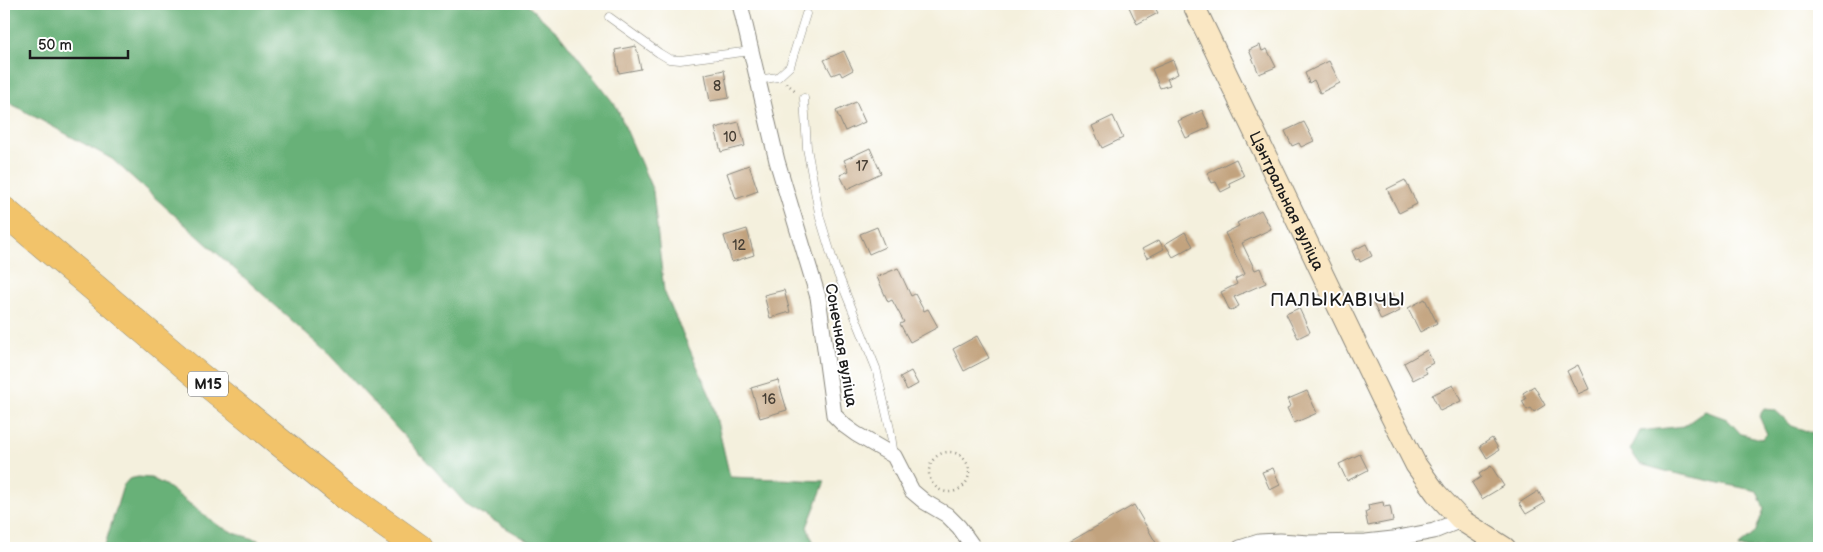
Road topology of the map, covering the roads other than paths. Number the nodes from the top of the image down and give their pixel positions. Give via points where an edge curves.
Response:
1 (740, 4) edge
2 (1194, 4) edge
3 (806, 14) dead end
4 (609, 17) dead end
5 (751, 51) junction
6 (757, 80) junction
7 (804, 98) road end
8 (4, 211) edge
9 (894, 456) junction
10 (1461, 520) junction
11 (419, 548) edge
12 (974, 548) edge
13 (1240, 548) edge
14 (1505, 548) edge

1 - 5 street, Сонечная вуліца
2 - 10 street, Цэнтральная вуліца via 1405,444 1425,479
3 - 6 lane via 790,66 778,77
4 - 5 lane via 669,59
5 - 6 street, Сонечная вуліца
6 - 9 street, Сонечная вуліца via 777,161 818,297 834,415 845,426
7 - 9 lane via 807,148 820,218 835,267 876,368
8 - 11 highway, М15 via 346,496
9 - 12 street via 912,491 947,515
10 - 13 street via 1434,532 1393,539 1259,542
10 - 14 street, Цэнтральная вуліца

